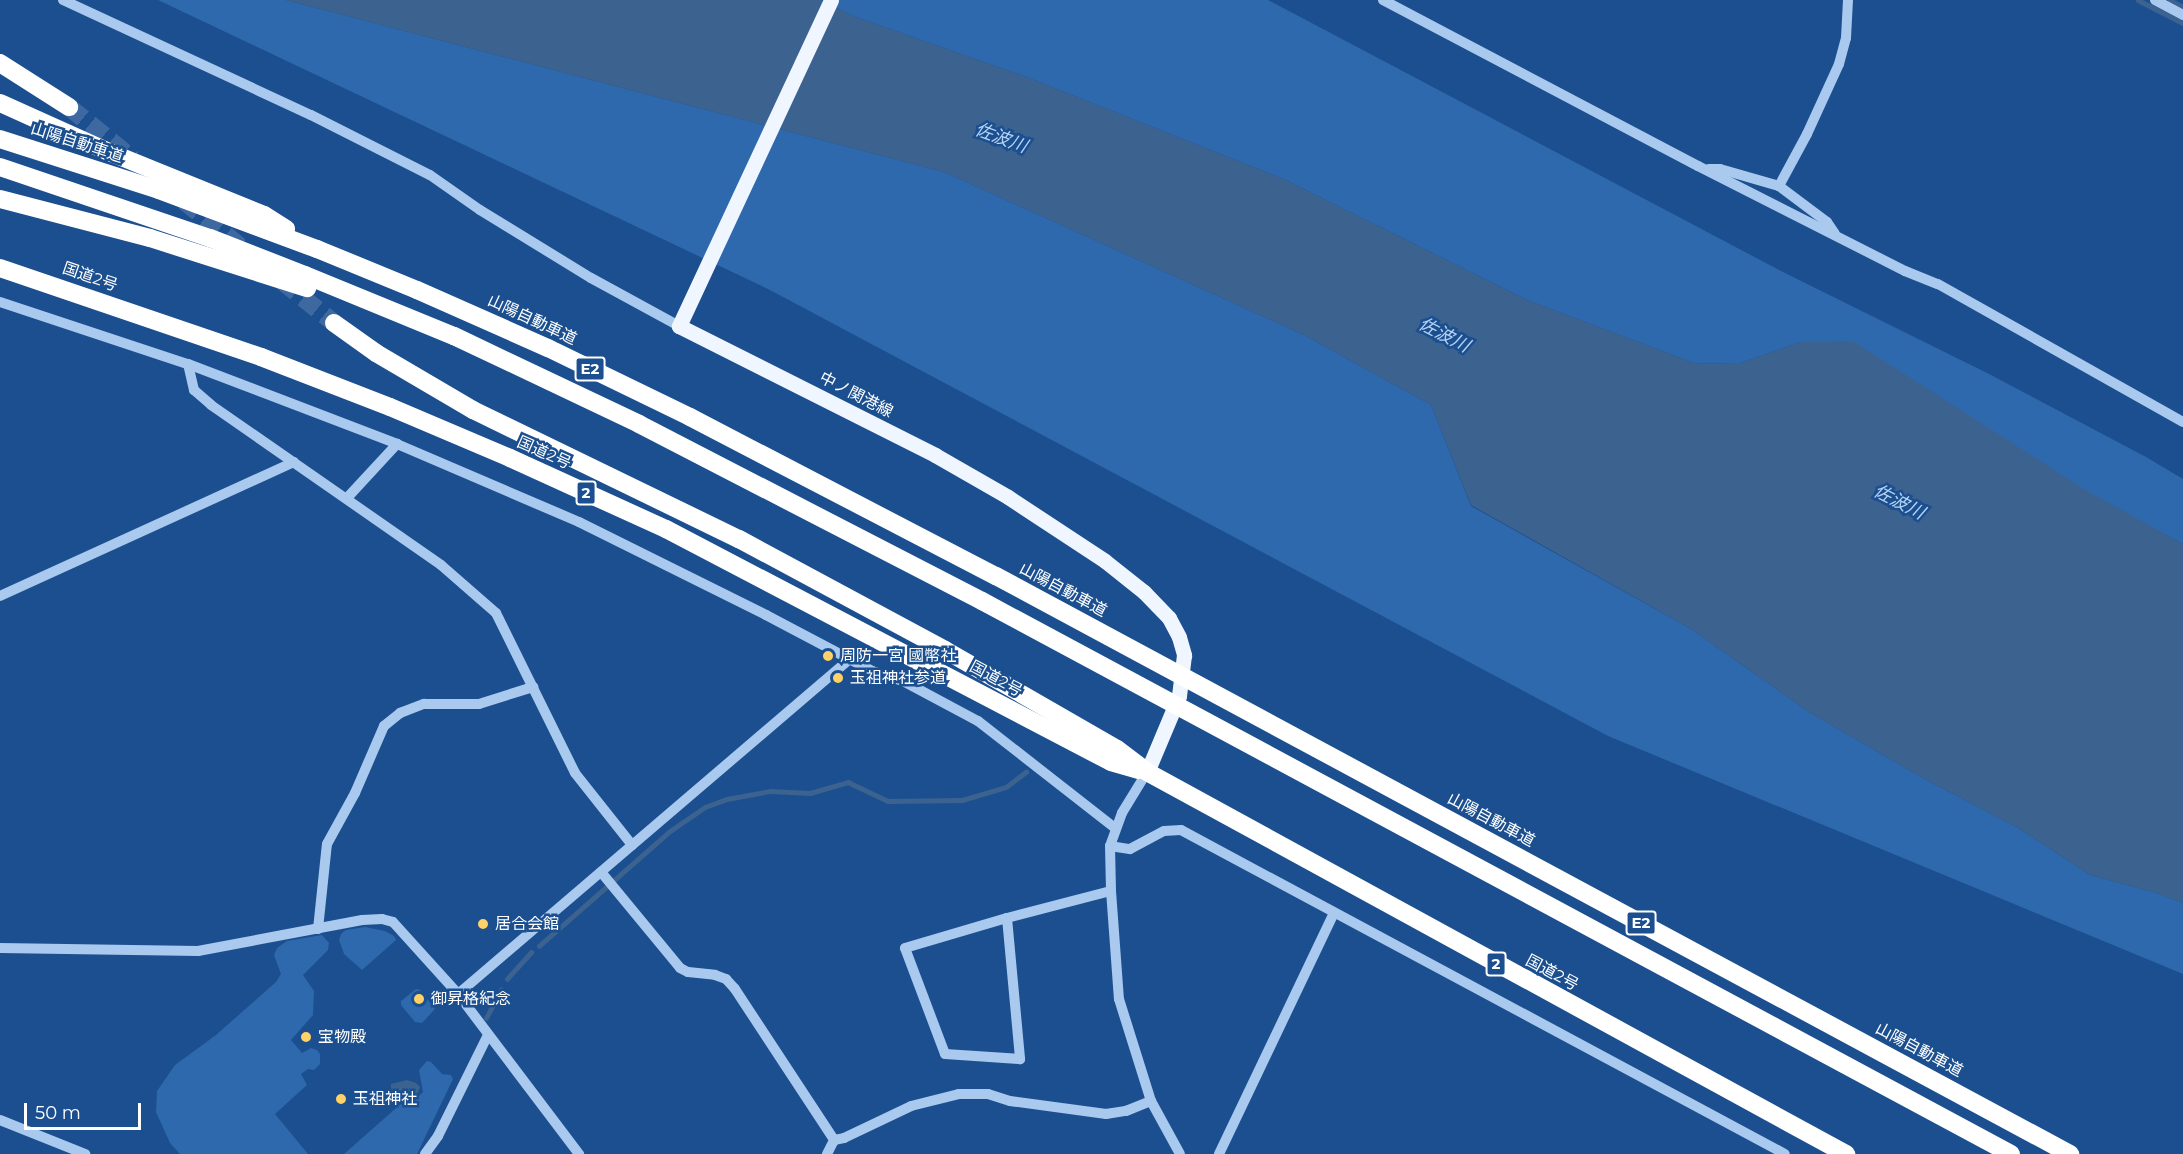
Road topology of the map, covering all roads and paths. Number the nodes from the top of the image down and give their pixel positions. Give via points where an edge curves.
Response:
1 (63, 0) edge
2 (831, 0) edge
3 (1383, 0) edge
4 (1848, 0) edge
5 (2155, 0) edge
6 (2183, 15) edge
7 (0, 63) edge
8 (0, 103) edge
9 (69, 107) tunnel mouth
10 (0, 139) edge
11 (0, 167) edge
12 (1706, 170) junction
13 (1779, 186) junction
14 (0, 199) edge
15 (1836, 235) junction
16 (317, 249) junction
17 (0, 268) edge
18 (0, 302) edge
19 (334, 323) tunnel mouth
20 (679, 326) junction
21 (454, 336) junction
22 (188, 364) junction
23 (2183, 422) edge
24 (397, 444) junction
25 (294, 462) junction
26 (347, 498) junction
27 (0, 596) edge
28 (851, 658) junction
29 (533, 687) junction
30 (1147, 772) junction
31 (1115, 828) junction
32 (632, 845) junction
33 (1110, 846) junction
34 (601, 872) junction
35 (1111, 891) junction
36 (1334, 913) junction
37 (1007, 918) junction
38 (318, 929) junction
39 (0, 948) edge
40 (458, 994) junction
41 (487, 1037) junction
42 (1151, 1101) junction
43 (0, 1120) edge
44 (834, 1140) junction
45 (85, 1154) edge
46 (425, 1154) edge
47 (579, 1154) edge
48 (827, 1154) edge
49 (1180, 1154) edge
50 (1219, 1154) edge
51 (1785, 1154) edge
52 (1846, 1154) edge
53 (2012, 1154) edge
54 (2070, 1154) edge

1 - 20 street via 430,175 591,279
2 - 20 main road
3 - 12 street
4 - 13 street via 1846,38 1839,64
5 - 6 street
7 - 9 highway
8 - 16 highway via 109,153 264,215
10 - 16 highway, 山陽自動車道 / E2 via 159,190
11 - 21 highway, E2 via 210,238
12 - 13 street via 1720,169
12 - 15 street
13 - 15 street via 1827,222
14 - 21 highway via 161,241
15 - 23 street via 1938,284
16 - 54 highway, 山陽自動車道 / E2 via 537,344 862,505
17 - 30 highway, 国道2号 / 2 via 261,357 510,458 666,529 1111,762
18 - 22 street
19 - 30 highway, 国道2号 / 2 via 472,410 739,539 945,650 1118,749
20 - 30 main road, 中ノ関港線 via 935,455 1105,561 1144,592 1169,618 1184,655 1179,696
21 - 53 highway, E2 via 805,507
22 - 24 street
22 - 25 street via 194,390
24 - 26 street
24 - 28 street via 579,522
25 - 26 street
25 - 27 street
26 - 29 street via 441,565 496,613
28 - 31 street via 978,721
28 - 32 street
29 - 32 street via 575,773
29 - 38 street via 479,704 417,706 384,726 355,793 327,844
30 - 31 street
30 - 52 highway, 国道2号 / 2
31 - 33 street
32 - 34 street
33 - 35 street
33 - 36 street via 1130,849 1164,831 1181,830
34 - 40 street
34 - 44 street via 680,968 721,977 735,989
35 - 37 street
35 - 42 street via 1119,999
36 - 50 street
36 - 51 street
37 - 37 street via 1020,1059 945,1054 905,948
38 - 39 street via 198,951
38 - 40 street via 362,920 393,922
40 - 41 street
41 - 46 street via 438,1136
41 - 47 street
42 - 44 street via 1106,1114 1010,1101 988,1094 959,1094 911,1106
42 - 49 street
43 - 45 street
44 - 48 street

